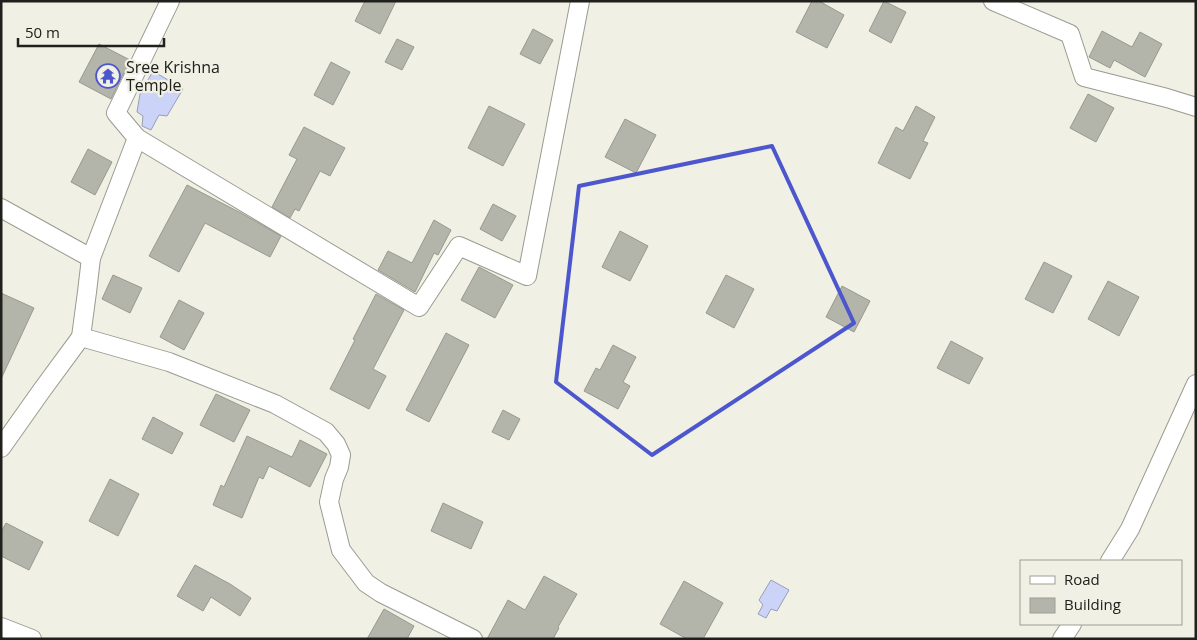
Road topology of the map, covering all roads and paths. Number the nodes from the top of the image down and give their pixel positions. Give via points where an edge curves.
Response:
1 (170, 1) edge
2 (580, 1) edge
3 (993, 1) edge
4 (1196, 107) edge
5 (137, 138) junction
6 (1, 208) edge
7 (90, 258) junction
8 (80, 337) junction
9 (1196, 384) edge
10 (1, 448) edge
11 (1111, 560) edge
12 (1071, 625) edge
13 (1, 627) edge
14 (32, 639) edge
15 (473, 639) edge
16 (1062, 639) edge

1 - 5 street via 116,113
2 - 5 street via 527,276 459,246 419,307
3 - 4 street via 1070,34 1084,77
5 - 7 street
6 - 7 street
7 - 8 street
8 - 10 street
8 - 15 street via 169,362 275,404 326,432 341,455 329,502 341,550 366,583
9 - 11 street via 1130,529
12 - 16 street
13 - 14 street

